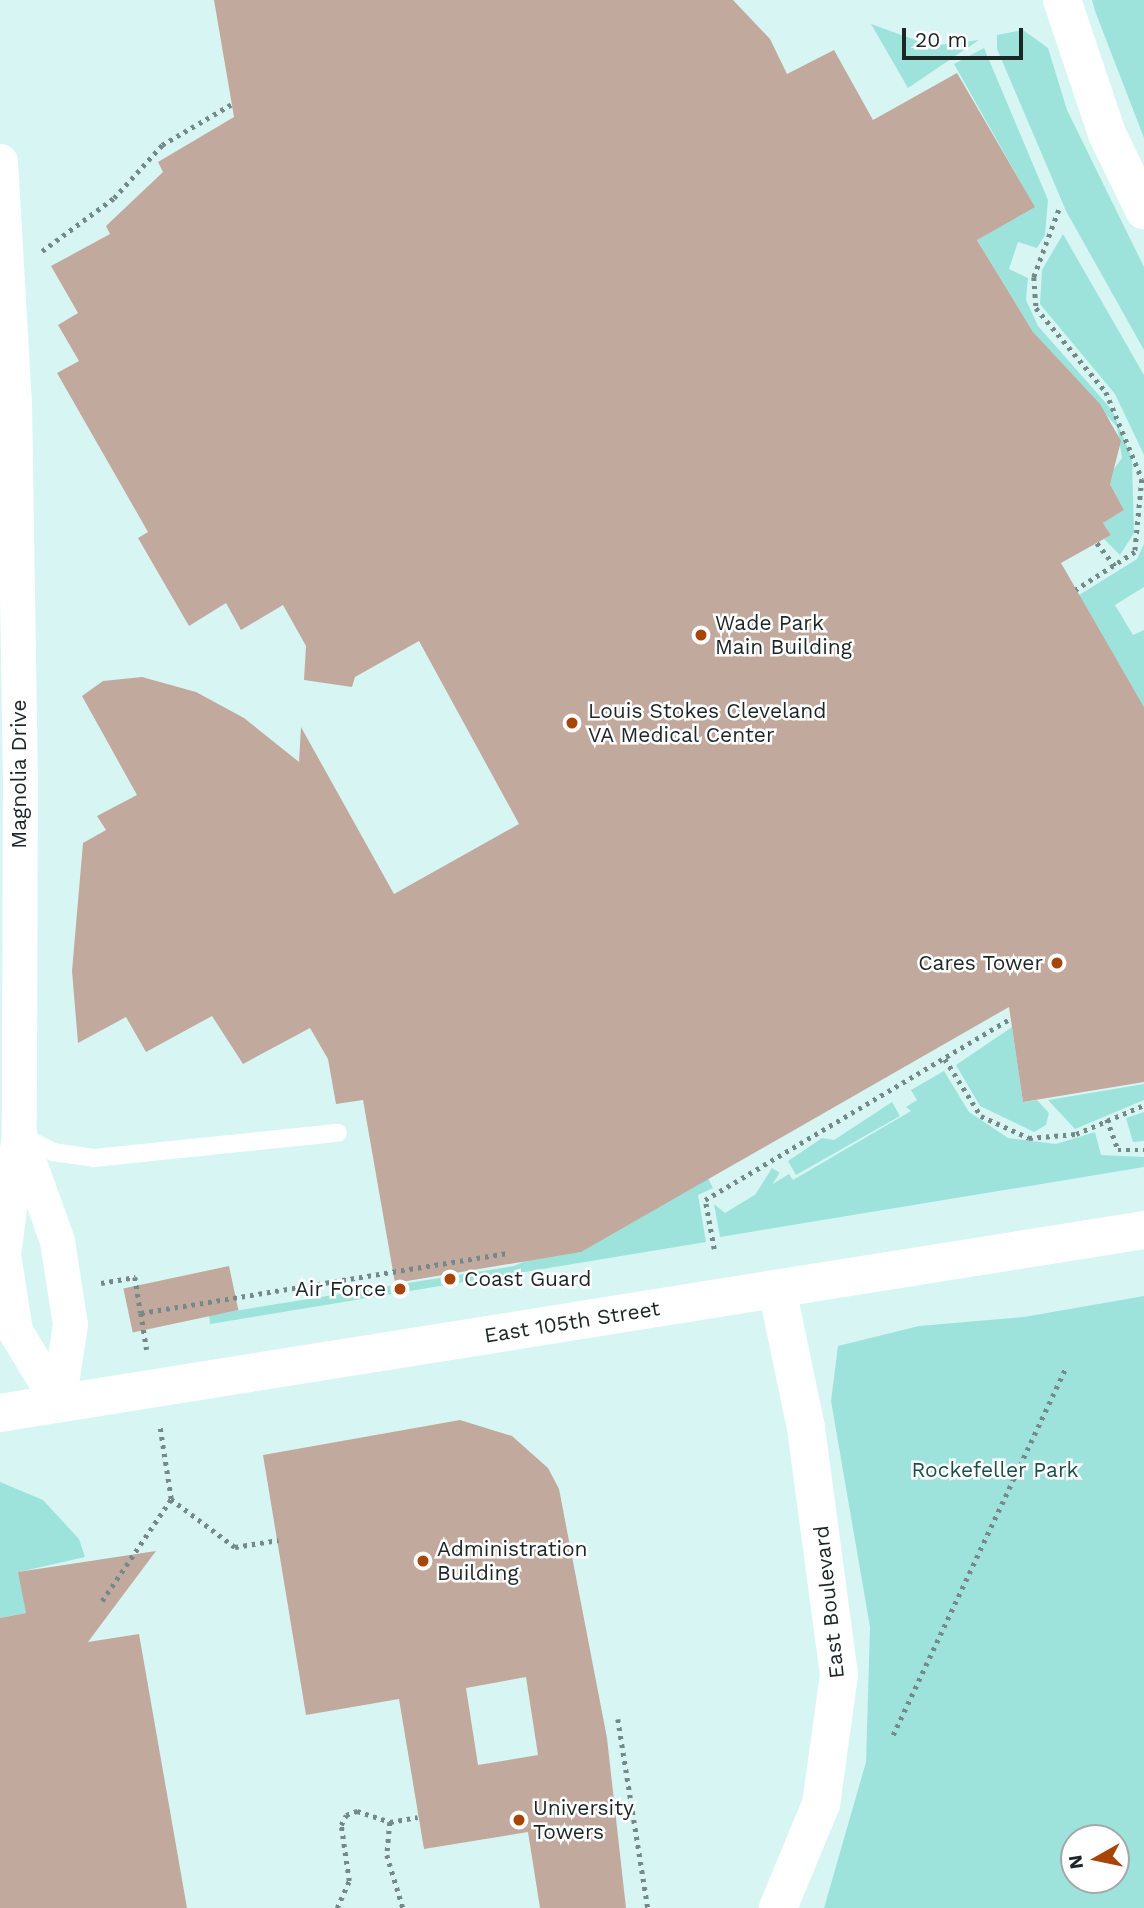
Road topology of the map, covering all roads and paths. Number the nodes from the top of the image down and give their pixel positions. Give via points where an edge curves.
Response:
1 (1062, 0) edge
2 (232, 104) dead end
3 (0, 161) edge
4 (1059, 210) dead end
5 (1144, 210) edge
6 (36, 255) dead end
7 (1143, 508) edge
8 (1097, 543) dead end
9 (1116, 567) junction
10 (1076, 590) dead end
11 (1010, 1018) dead end
12 (945, 1059) junction
13 (1144, 1105) edge
14 (1107, 1119) junction
15 (338, 1133) dead end
16 (19, 1134) junction
17 (1144, 1150) edge
18 (1144, 1230) edge
19 (714, 1249) dead end
20 (506, 1253) dead end
21 (95, 1284) dead end
22 (777, 1289) junction
23 (141, 1313) junction
24 (150, 1366) dead end
25 (1065, 1369) dead end
26 (58, 1402) junction
27 (0, 1413) edge
28 (158, 1419) dead end
29 (171, 1499) junction
30 (278, 1540) dead end
31 (102, 1601) dead end
32 (618, 1719) dead end
33 (893, 1735) dead end
34 (418, 1817) dead end
35 (390, 1822) junction
36 (337, 1908) edge
37 (402, 1908) edge
38 (648, 1908) edge
39 (778, 1908) edge

1 - 5 main road via 1107,134
2 - 6 path via 162,145 114,198
3 - 16 street, Magnolia Drive via 14,402
4 - 7 path via 1032,293 1048,328 1087,368 1121,417 1139,466
7 - 9 path via 1135,552
8 - 9 path
9 - 10 path
11 - 12 path
12 - 14 path via 981,1116 1013,1135 1076,1134
12 - 19 path via 705,1200
13 - 14 path
14 - 17 path via 1118,1150
15 - 16 lane via 94,1157 52,1152
16 - 26 street, Magnolia Drive via 57,1241 70,1324
16 - 26 street, Magnolia Drive via 3,1254 15,1331
18 - 22 main road, East 105th Street
20 - 23 path
21 - 23 path via 135,1277
22 - 26 main road, East 105th Street
22 - 39 main road, East Boulevard via 806,1428 839,1675 821,1804
23 - 24 path
25 - 33 path
26 - 27 main road, East 105th Street
28 - 29 path
29 - 30 path via 235,1547
29 - 31 path
32 - 38 path
34 - 35 path
35 - 36 path via 357,1811 346,1815 341,1825 349,1881
35 - 37 path via 387,1855

